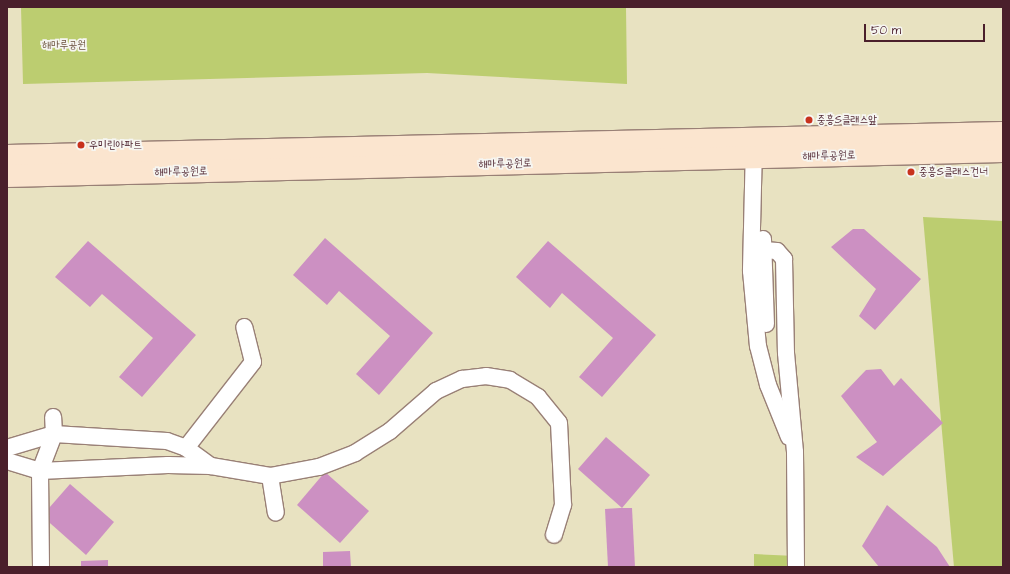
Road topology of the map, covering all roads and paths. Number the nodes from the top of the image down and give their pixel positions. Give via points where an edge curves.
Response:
1 (1003, 133) edge
2 (754, 148) junction
3 (1003, 151) edge
4 (7, 156) edge
5 (7, 176) edge
6 (764, 250) junction
7 (766, 298) junction
8 (784, 298) junction
9 (244, 327) dead end
10 (786, 353) junction
11 (768, 354) junction
12 (53, 417) dead end
13 (54, 434) junction
14 (7, 448) edge
15 (186, 448) junction
16 (795, 452) junction
17 (7, 461) edge
18 (211, 466) junction
19 (40, 471) junction
20 (270, 476) junction
21 (276, 514) dead end
22 (554, 535) dead end
23 (41, 567) edge
24 (796, 567) edge

1 - 2 street, 해마루공원로
2 - 3 street, 해마루공원로
2 - 4 street, 해마루공원로
2 - 5 street, 해마루공원로
2 - 6 street
2 - 16 street via 751,271 758,346 768,385
6 - 7 street
6 - 8 street via 777,251 782,256
7 - 8 street
7 - 11 street
8 - 10 street
9 - 15 street via 253,362
10 - 11 street
10 - 16 street
11 - 16 street
12 - 13 street
13 - 14 street
13 - 15 street via 167,441
13 - 19 street
15 - 18 street
16 - 24 street
17 - 19 street
18 - 19 street via 168,465
18 - 20 street
19 - 23 street
20 - 21 street
20 - 22 street via 319,467 355,452 390,431 436,391 462,379 486,376 510,380 538,397 559,423 563,505

